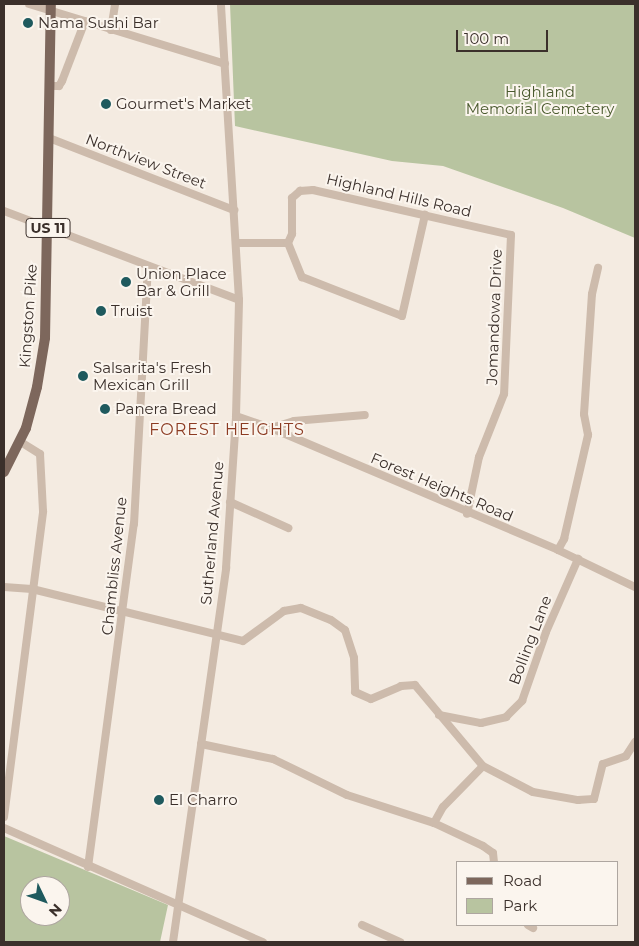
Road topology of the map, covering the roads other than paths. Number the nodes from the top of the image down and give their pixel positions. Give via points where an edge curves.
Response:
1 (29, 4) edge
2 (115, 4) edge
3 (222, 4) edge
4 (51, 7) edge
5 (85, 21) junction
6 (111, 30) junction
7 (225, 64) junction
8 (49, 86) junction
9 (49, 138) junction
10 (234, 210) junction
11 (4, 211) edge
12 (425, 215) junction
13 (48, 228) junction
14 (511, 235) joint
15 (236, 243) junction
16 (288, 243) junction
17 (148, 266) junction
18 (598, 268) dead end
19 (239, 300) junction
20 (365, 415) dead end
21 (236, 416) junction
22 (272, 428) junction
23 (21, 442) junction
24 (4, 472) edge
25 (230, 502) junction
26 (467, 514) junction
27 (288, 528) dead end
28 (558, 550) junction
29 (578, 559) junction
30 (635, 587) edge
31 (4, 588) edge
32 (32, 589) junction
33 (122, 613) junction
34 (215, 634) junction
35 (439, 715) junction
36 (635, 742) edge
37 (201, 744) junction
38 (483, 766) junction
39 (4, 817) edge
40 (434, 823) junction
41 (4, 828) edge
42 (494, 861) edge
43 (88, 867) junction
44 (178, 906) junction
45 (362, 925) dead end
46 (390, 940) edge
47 (174, 942) edge
48 (263, 942) edge
49 (400, 942) edge

1 - 4 street
2 - 6 street
3 - 7 street, Sutherland Avenue
4 - 5 street
4 - 8 main road, Kingston Pike / US 11
5 - 6 street
5 - 8 street via 62,82 59,86
6 - 7 street
7 - 10 street, Sutherland Avenue
8 - 9 main road, Kingston Pike / US 11
9 - 10 street, Northview Street
9 - 13 main road, Kingston Pike / US 11
10 - 15 street, Sutherland Avenue
11 - 13 street
12 - 14 street, Highland Hills Road
12 - 16 street, Highland Hills Road via 350,197 300,191 292,198 292,234
12 - 16 street via 402,316 302,277
13 - 17 street
13 - 23 main road, Kingston Pike / US 11 via 45,338 37,387
14 - 26 street, Jomandowa Drive via 504,394 479,457
15 - 16 street
15 - 19 street, Sutherland Avenue
17 - 19 street
17 - 33 street, Chambliss Avenue via 134,524
18 - 28 street via 592,294 584,414 588,435 564,539
19 - 21 street, Sutherland Avenue
20 - 22 street via 294,421
21 - 22 street, Forest Heights Road
21 - 25 street, Sutherland Avenue
22 - 26 street, Forest Heights Road
23 - 24 main road, Kingston Pike / US 11
23 - 32 street via 38,451 41,458 43,511
25 - 27 street
25 - 34 street, Sutherland Avenue via 226,568
26 - 28 street, Forest Heights Road
28 - 29 street, Forest Heights Road
29 - 30 street, Forest Heights Road
29 - 35 street, Bolling Lane via 546,632 522,701 506,717 481,723
31 - 32 street
32 - 33 street
32 - 39 street
33 - 34 street
33 - 43 street, Chambliss Avenue
34 - 35 street via 243,641 284,611 301,608 331,620 345,630 354,658 355,692 371,699 401,686 415,685
34 - 37 street, Sutherland Avenue
35 - 38 street
36 - 38 street via 626,756 603,764 594,799 578,800 533,792
37 - 40 street via 273,759 347,795
37 - 44 street, Sutherland Avenue
38 - 40 street via 443,807
40 - 42 street via 483,846 493,853
41 - 43 street
43 - 44 street
44 - 47 street, Sutherland Avenue
44 - 48 street
45 - 46 street
46 - 49 street

